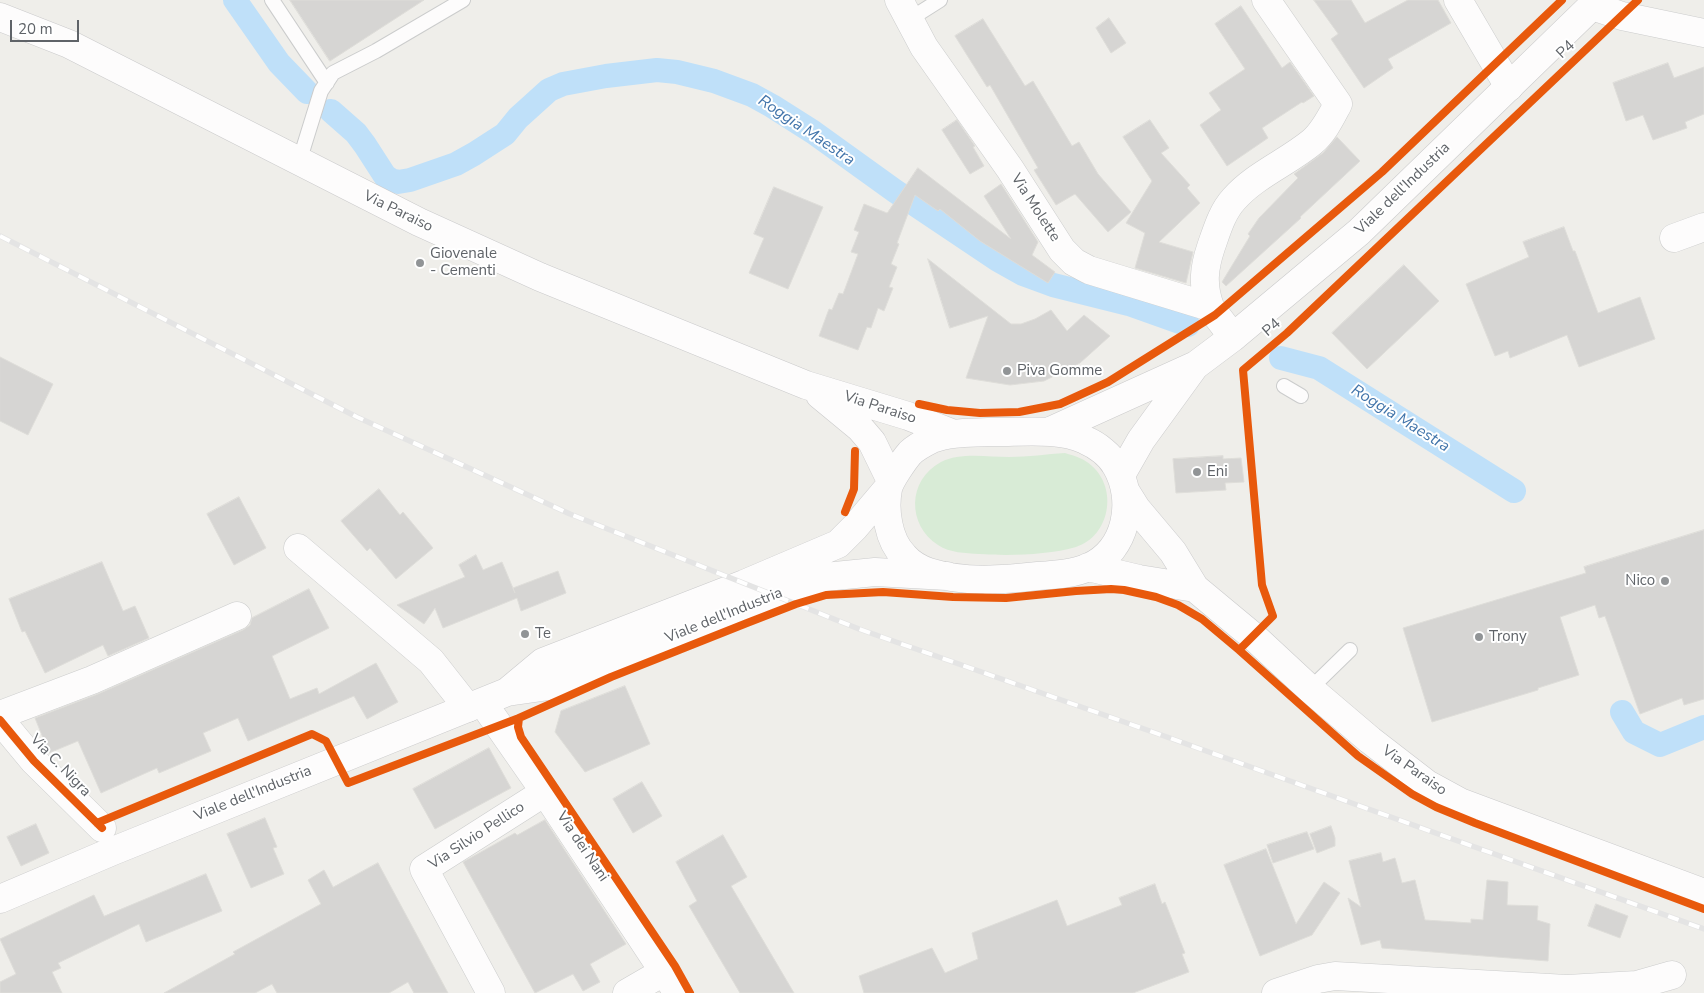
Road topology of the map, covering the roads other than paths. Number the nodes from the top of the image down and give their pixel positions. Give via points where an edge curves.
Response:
1 (272, 0) edge
2 (463, 0) edge
3 (940, 0) edge
4 (1266, 0) edge
5 (1458, 0) edge
6 (1596, 3) edge
7 (905, 9) edge
8 (0, 17) edge
9 (1704, 33) edge
10 (327, 83) junction
11 (1509, 87) junction
12 (299, 162) junction
13 (1704, 227) edge
14 (1674, 238) dead end
15 (1210, 307) junction
16 (1233, 337) junction
17 (1196, 365) junction
18 (806, 385) junction
19 (1284, 386) dead end
20 (1301, 396) dead end
21 (1048, 432) junction
22 (954, 434) junction
23 (1123, 484) junction
24 (890, 485) junction
25 (298, 548) dead end
26 (1088, 567) junction
27 (946, 576) junction
28 (1195, 588) junction
29 (237, 616) dead end
30 (1350, 650) dead end
31 (1310, 689) junction
32 (486, 701) junction
33 (0, 715) edge
34 (0, 720) edge
35 (545, 792) junction
36 (102, 828) dead end
37 (1704, 893) edge
38 (0, 899) edge
39 (1672, 975) dead end
40 (672, 982) edge
41 (1320, 986) edge
42 (1568, 991) edge
43 (491, 993) edge
44 (627, 993) edge
45 (1276, 993) edge

1 - 10 lane
2 - 10 lane via 333,74
3 - 7 lane
4 - 15 main road via 1338,104 1313,142 1251,184 1222,216 1205,268 1204,284
5 - 11 main road
6 - 9 main road via 1622,16
6 - 11 main road, Viale dell'Industria
7 - 15 main road, Via Molette via 924,47 1010,169 1062,250 1074,262 1089,270
8 - 12 main road, Via Paraiso via 69,44
10 - 12 lane
11 - 16 main road, Viale dell'Industria via 1359,232
12 - 18 main road, Via Paraiso via 540,277
13 - 14 main road
15 - 16 main road
16 - 17 main road, Viale dell'Industria
17 - 21 main road, Viale dell'Industria
17 - 23 main road, Viale dell'Industria via 1140,440
18 - 22 main road, Via Paraiso via 908,416
18 - 24 main road, Via Paraiso via 840,410 872,442
19 - 20 lane
21 - 22 main road, Via Paraiso
21 - 23 main road, Via Paraiso via 1084,439 1103,451 1115,464
22 - 24 main road, Viale dell'Industria via 932,439 911,453
23 - 26 main road via 1126,511 1121,534 1111,552
23 - 28 main road, Via Paraiso via 1136,508 1173,552
24 - 27 main road via 887,517 893,541 911,563 927,572
24 - 32 main road, Viale dell'Industria via 838,544 543,662
25 - 32 main road, Via dei Nani via 431,661
26 - 27 main road via 1062,574 1019,578 985,580
26 - 28 main road
27 - 32 main road, Viale dell'Industria via 876,572 825,577 556,686
28 - 31 main road, Via Paraiso
29 - 33 main road via 92,680
30 - 31 lane
31 - 37 main road, Via Paraiso via 1427,784 1460,802
32 - 35 main road, Via dei Nani
32 - 38 main road, Viale dell'Industria
34 - 36 main road, Via C. Nigra via 34,761
35 - 40 main road, Via dei Nani
35 - 43 main road, Via Silvio Pellico via 424,869
39 - 42 main road via 1638,985
40 - 44 main road
41 - 42 main road via 1335,976 1351,976
41 - 45 main road

